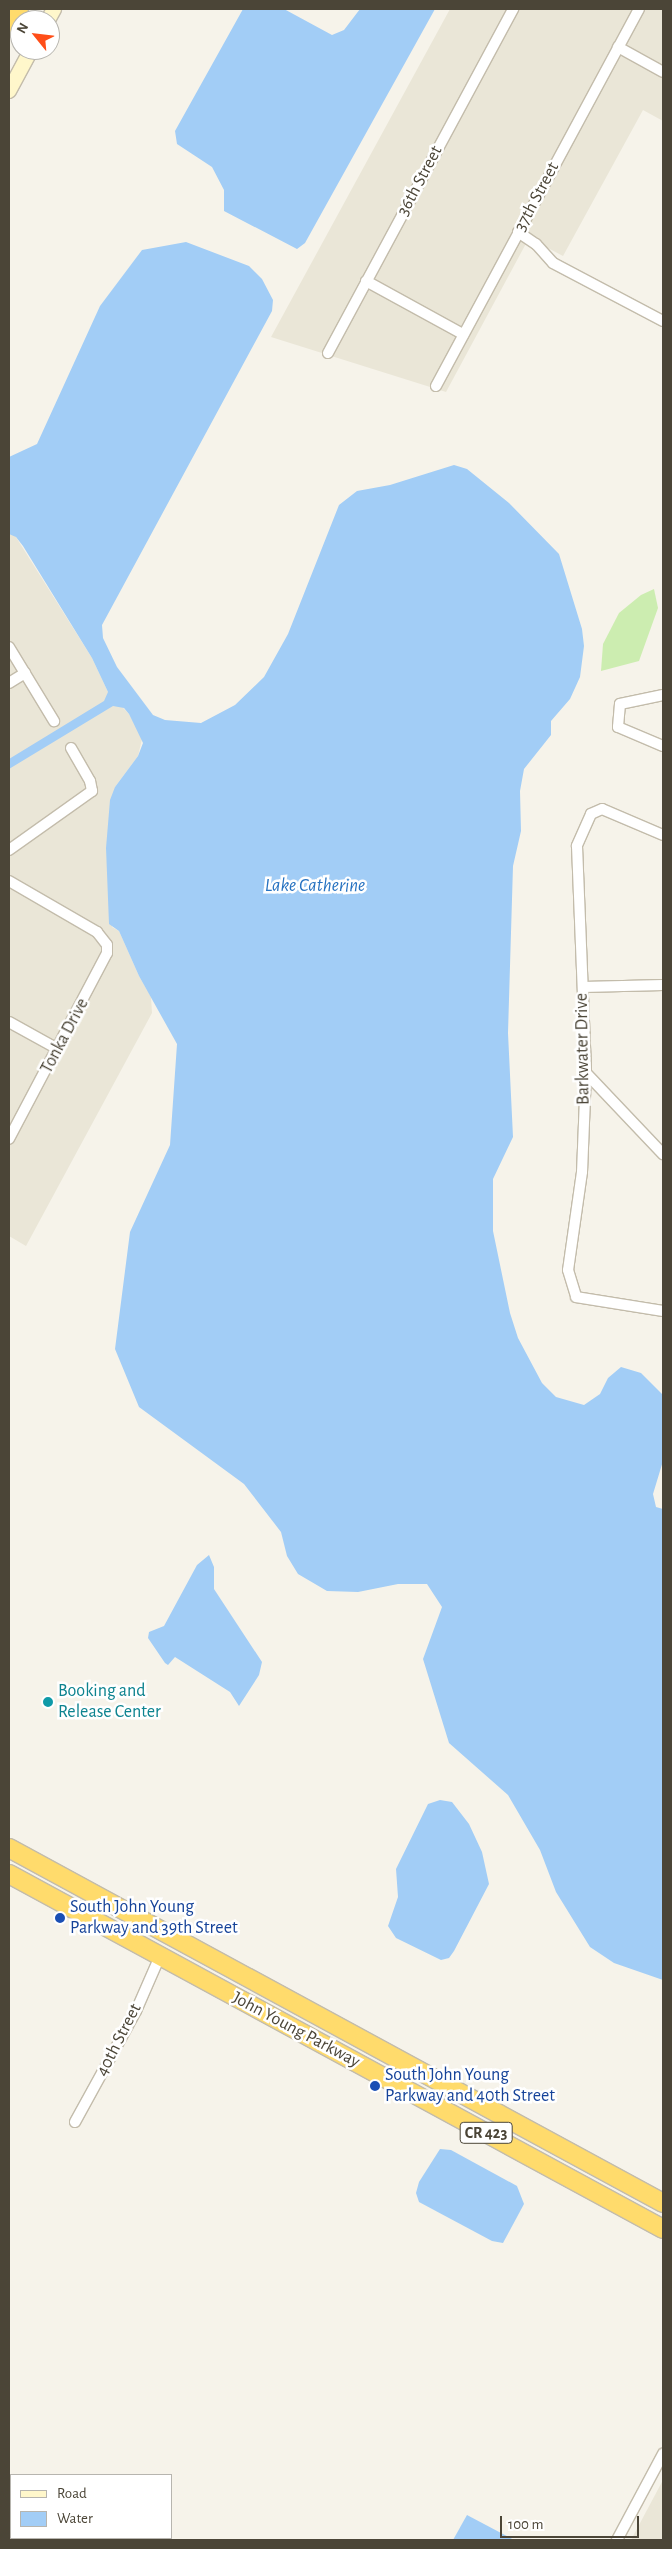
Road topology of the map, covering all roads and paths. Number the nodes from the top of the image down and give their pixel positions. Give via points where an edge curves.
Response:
1 (19, 9) edge
2 (513, 9) edge
3 (639, 9) edge
4 (9, 28) edge
5 (618, 48) junction
6 (26, 60) edge
7 (663, 72) edge
8 (9, 91) edge
9 (518, 232) junction
10 (366, 281) junction
11 (663, 321) edge
12 (463, 334) junction
13 (328, 353) dead end
14 (436, 386) dead end
15 (9, 647) edge
16 (25, 673) junction
17 (9, 683) edge
18 (663, 695) edge
19 (54, 721) dead end
20 (663, 746) edge
21 (71, 748) dead end
22 (663, 835) edge
23 (9, 850) edge
24 (9, 881) edge
25 (663, 985) edge
26 (583, 987) junction
27 (9, 1022) edge
28 (58, 1049) junction
29 (586, 1073) junction
30 (9, 1139) edge
31 (663, 1154) edge
32 (663, 1311) edge
33 (9, 1848) edge
34 (9, 1873) edge
35 (72, 1883) junction
36 (160, 1956) junction
37 (75, 2122) dead end
38 (663, 2203) edge
39 (663, 2229) edge
40 (663, 2454) edge
41 (617, 2540) edge

1 - 4 highway
2 - 10 street, 36th Street
3 - 5 street, 37th Street
5 - 7 street
5 - 9 street, 37th Street
6 - 8 street
9 - 11 street via 536,244 553,263
9 - 12 street, 37th Street
10 - 12 street
10 - 13 street, 36th Street
12 - 14 street, 37th Street
15 - 16 street
16 - 17 street
16 - 19 street
18 - 20 street via 620,704 618,727
21 - 23 street via 92,790
22 - 26 street, Barkwater Drive via 602,809 591,814 577,846
24 - 28 street, Tonka Drive via 97,932 106,945 104,962
25 - 26 street
26 - 29 street, Barkwater Drive
27 - 28 street
28 - 30 street, Tonka Drive
29 - 31 street
29 - 32 street, Barkwater Drive via 582,1172 568,1270 576,1297
33 - 35 highway, John Young Parkway / CR 423
34 - 35 highway via 23,1872
34 - 36 highway, John Young Parkway / CR 423
35 - 38 highway, John Young Parkway / CR 423
36 - 37 street, 40th Street via 136,2011
36 - 39 highway, John Young Parkway / CR 423
40 - 41 street

